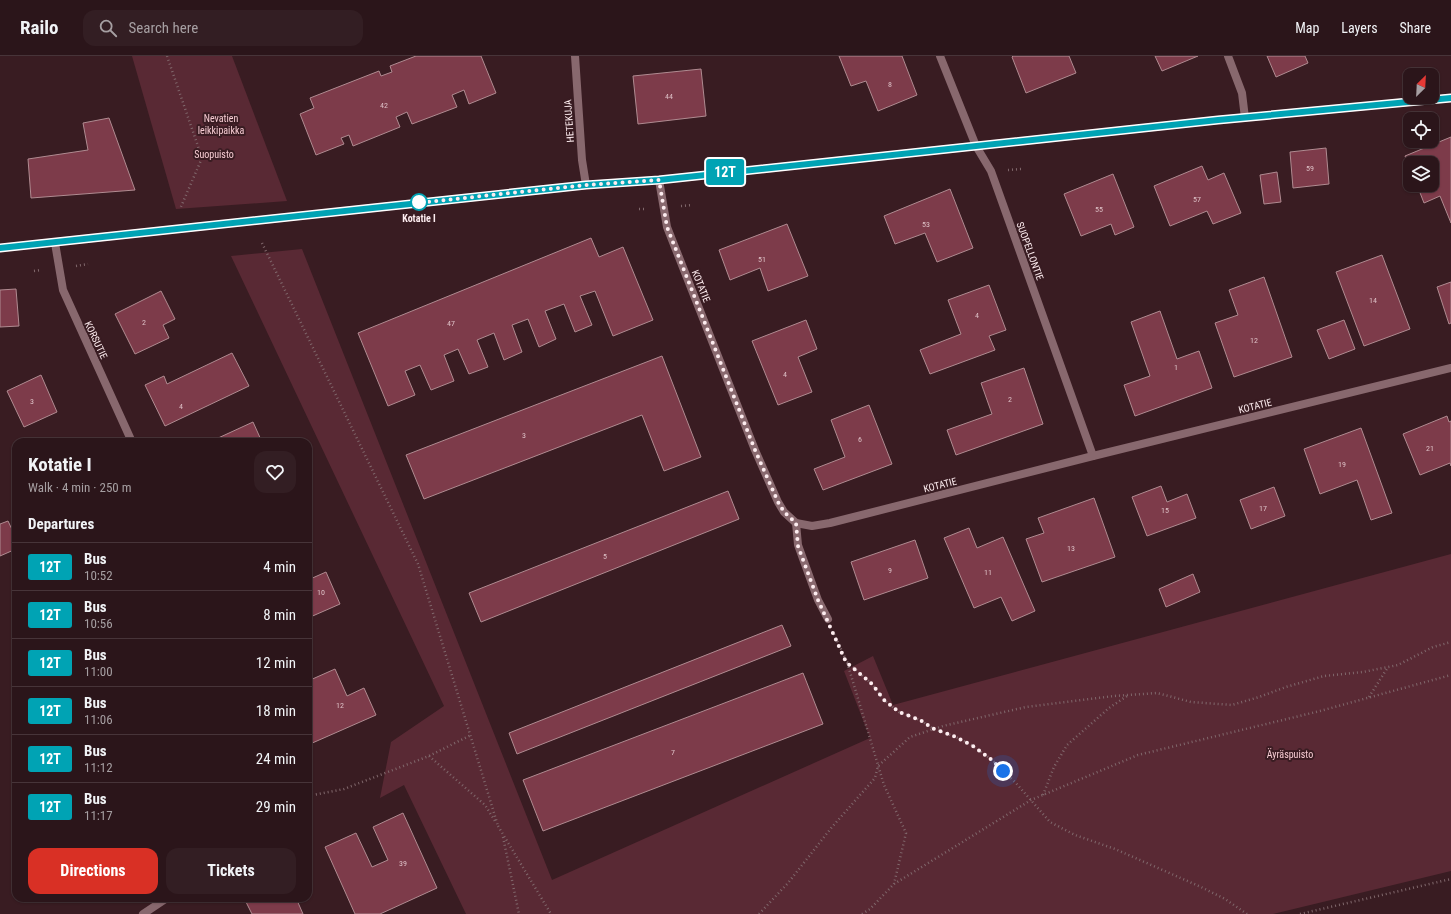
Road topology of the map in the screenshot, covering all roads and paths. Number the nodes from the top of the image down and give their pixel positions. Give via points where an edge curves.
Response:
1 (167, 56) edge
2 (575, 56) edge
3 (940, 56) edge
4 (1228, 56) edge
5 (1451, 98) edge
6 (1245, 118) junction
7 (976, 146) junction
8 (659, 180) junction
9 (586, 185) junction
10 (180, 209) dead end
11 (55, 243) junction
12 (262, 243) dead end
13 (0, 248) edge
14 (1451, 368) edge
15 (130, 438) edge
16 (1093, 456) junction
17 (796, 523) junction
18 (828, 619) joint
19 (1451, 642) edge
20 (846, 662) junction
21 (1388, 667) junction
22 (1451, 675) edge
23 (1127, 696) junction
24 (1369, 697) junction
25 (934, 729) junction
26 (471, 735) junction
27 (429, 756) junction
28 (878, 766) junction
29 (312, 795) edge
30 (1043, 795) junction
31 (1032, 800) junction
32 (498, 826) junction
33 (503, 834) junction
34 (1451, 879) edge
35 (894, 884) junction
36 (161, 902) edge
37 (760, 913) edge
38 (143, 914) edge
39 (519, 914) edge
40 (551, 914) edge
41 (756, 914) edge
42 (862, 914) edge
43 (1247, 914) edge
44 (1300, 914) edge

1 - 10 path via 202,158
2 - 9 street, HETEKUJA
3 - 7 street, SUOPELLONTIE
4 - 6 street via 1242,93
5 - 6 street
6 - 7 street
7 - 8 street
7 - 16 street, SUOPELLONTIE via 991,171
8 - 9 street
8 - 17 street, KOTATIE via 667,227 755,450 778,502
9 - 11 street
11 - 13 street
11 - 15 street, KORSUTIE via 63,290
12 - 26 path via 418,564
14 - 16 street, KOTATIE
16 - 17 street, KOTATIE via 830,523 812,526
17 - 18 street via 798,546 818,600
18 - 20 path
19 - 21 path
20 - 25 path via 899,712
20 - 28 path
21 - 23 path via 1324,676 1232,705 1191,702 1157,693
21 - 24 path
22 - 24 path
23 - 25 path via 1026,707
23 - 30 path via 1066,745 1054,766
24 - 30 path via 1138,755
25 - 28 path via 910,738
25 - 31 path via 973,746 992,760
26 - 27 path
26 - 32 path
27 - 29 path via 344,789
27 - 32 path via 485,805
28 - 35 path via 906,833
28 - 37 path via 875,778
30 - 31 path
31 - 35 path
31 - 43 path via 1050,822 1075,835 1115,849 1201,887
32 - 33 path
33 - 39 path
33 - 40 path
34 - 44 path
35 - 42 path
36 - 38 street
37 - 41 path

